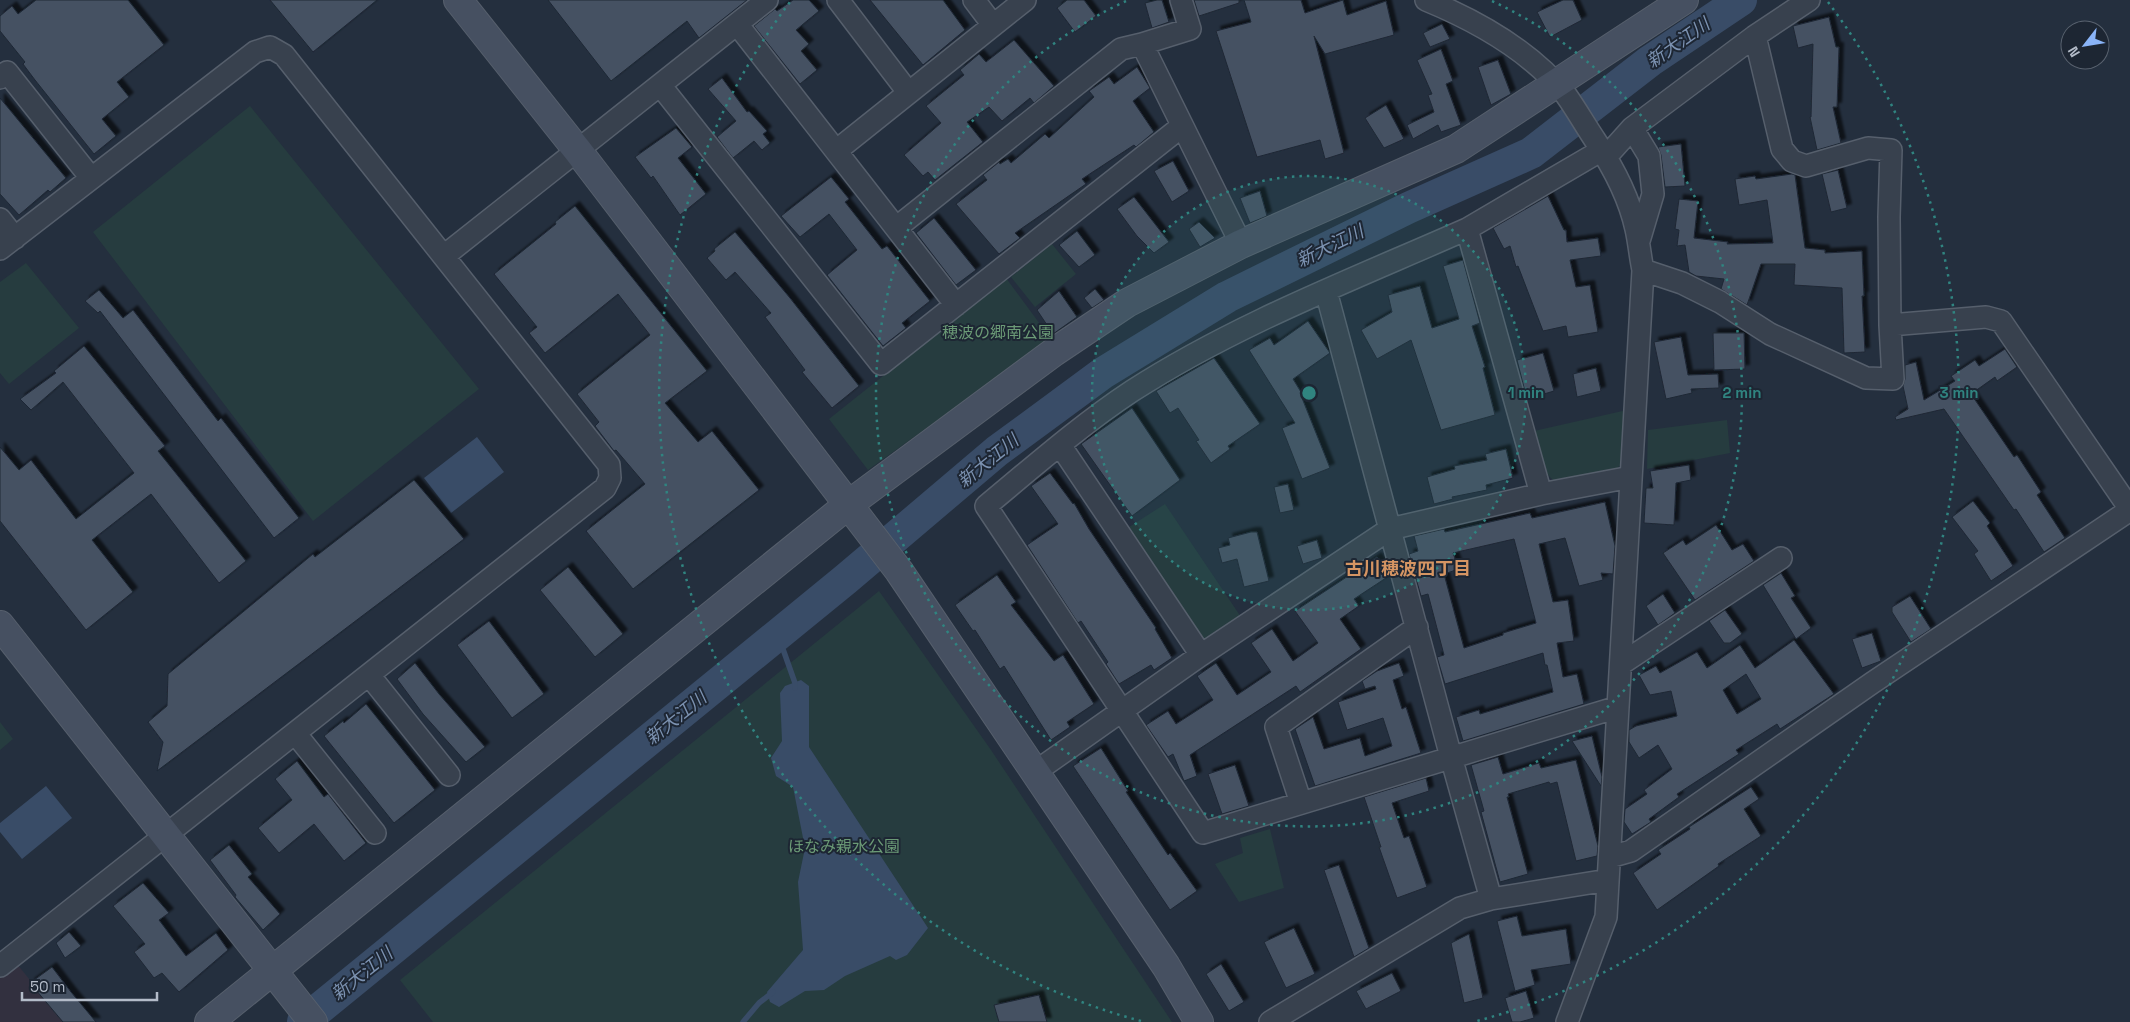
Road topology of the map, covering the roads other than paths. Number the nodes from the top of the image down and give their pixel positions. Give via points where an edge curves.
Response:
1 (458, 0) edge
2 (767, 0) edge
3 (838, 0) edge
4 (974, 0) edge
5 (1025, 0) edge
6 (1181, 0) edge
7 (1426, 0) edge
8 (1684, 0) edge
9 (1809, 0) edge
10 (1446, 4) edge
11 (737, 24) junction
12 (993, 25) junction
13 (1755, 36) junction
14 (1142, 44) junction
15 (0, 78) edge
16 (660, 85) junction
17 (1561, 90) junction
18 (908, 92) junction
19 (1182, 127) junction
20 (1632, 128) junction
21 (1600, 148) junction
22 (578, 151) junction
23 (836, 151) junction
24 (91, 178) junction
25 (0, 219) edge
26 (896, 228) junction
27 (1466, 229) junction
28 (8, 243) edge
29 (1638, 243) junction
30 (1241, 244) junction
31 (444, 256) junction
32 (1642, 270) junction
33 (1326, 291) junction
34 (956, 305) junction
35 (1890, 325) junction
36 (1060, 445) junction
37 (1632, 477) junction
38 (1541, 494) junction
39 (848, 504) junction
40 (2130, 510) edge
41 (1390, 529) junction
42 (1781, 558) dead end
43 (0, 625) edge
44 (1417, 627) junction
45 (1201, 655) junction
46 (1621, 664) junction
47 (369, 674) junction
48 (1618, 707) junction
49 (1122, 710) junction
50 (294, 733) junction
51 (1451, 757) junction
52 (1035, 772) junction
53 (450, 775) dead end
54 (1301, 803) junction
55 (375, 833) dead end
56 (166, 835) junction
57 (1610, 857) junction
58 (1608, 880) junction
59 (1491, 899) junction
60 (0, 966) edge
61 (272, 971) junction
62 (305, 1013) edge
63 (209, 1022) edge
64 (1199, 1022) edge
65 (1270, 1022) edge
66 (1567, 1022) edge

1 - 22 street
2 - 11 street
3 - 18 street
4 - 12 street
5 - 12 street
6 - 14 street via 1190,29
7 - 10 street
8 - 17 street
9 - 13 street
10 - 17 street via 1518,50
11 - 16 street
11 - 23 street
12 - 18 street
13 - 20 street
13 - 35 street via 1782,149 1792,161 1806,166 1868,148 1891,150
14 - 19 street
14 - 26 street via 1121,49
15 - 24 street via 7,72
16 - 22 street
16 - 34 street via 881,364
17 - 21 street
17 - 30 street via 1456,149
18 - 23 street
19 - 30 street
19 - 34 street
20 - 21 street
20 - 29 street via 1649,156 1653,194
21 - 27 street
21 - 29 street via 1624,193
22 - 31 street
22 - 39 street
23 - 26 street
24 - 28 street
24 - 31 street via 255,52 270,47 284,55
25 - 28 street
26 - 34 street
27 - 33 street
27 - 38 street
29 - 32 street
30 - 39 street via 1127,303 1046,358
31 - 47 street via 609,465 610,478 605,488
32 - 35 street via 1690,287 1770,334 1866,378 1893,379
32 - 37 street
33 - 36 street via 1216,341 1131,392
33 - 41 street
35 - 40 street via 1986,317 2001,321
36 - 45 street
36 - 49 street via 986,506
37 - 38 street
37 - 46 street
38 - 41 street
39 - 52 street via 899,571
39 - 61 street
40 - 57 street via 1872,683 1631,851
41 - 44 street
41 - 45 street
42 - 46 street
43 - 56 street
44 - 51 street
44 - 54 street via 1276,727
45 - 49 street
46 - 48 street
47 - 50 street
47 - 53 street
48 - 51 street
48 - 57 street
49 - 52 street
49 - 54 street via 1204,833
50 - 55 street
50 - 56 street
51 - 54 street
51 - 59 street
52 - 64 street via 1166,966
56 - 60 street
56 - 61 street
57 - 58 street
58 - 59 street
58 - 66 street via 1606,917
59 - 65 street via 1460,908
61 - 62 street
61 - 63 street

